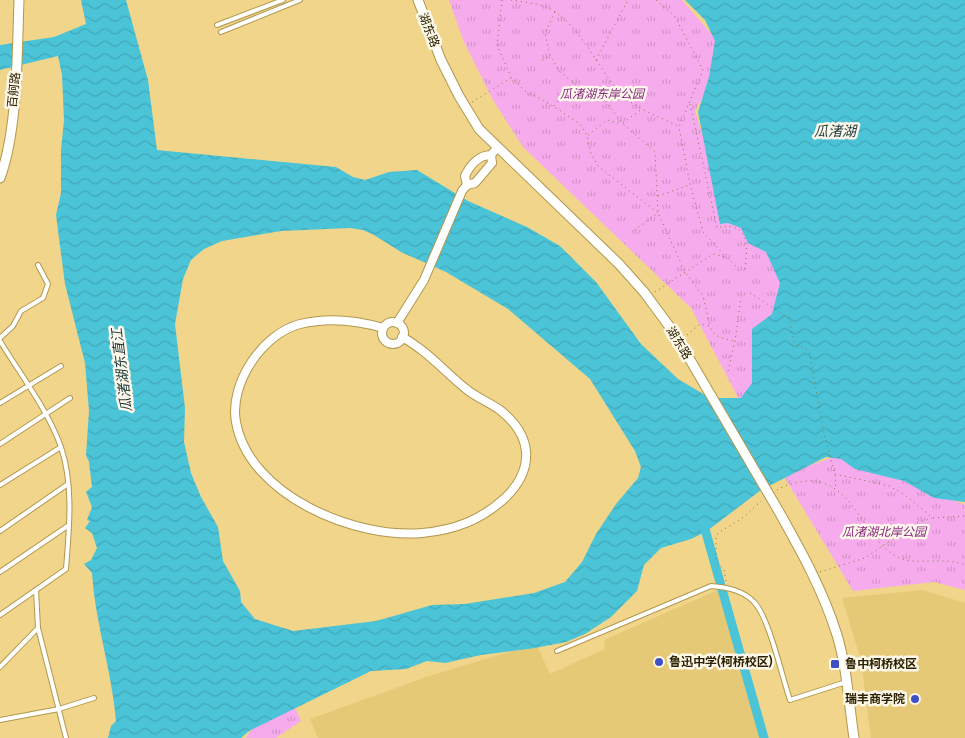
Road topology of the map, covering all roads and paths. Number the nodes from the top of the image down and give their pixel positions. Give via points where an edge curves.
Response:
1 (19, 0) edge
2 (283, 0) edge
3 (300, 0) edge
4 (418, 0) edge
5 (502, 0) edge
6 (511, 0) edge
7 (628, 0) edge
8 (656, 0) edge
9 (555, 12) junction
10 (217, 25) dead end
11 (220, 32) dead end
12 (550, 55) junction
13 (542, 60) dead end
14 (596, 60) junction
15 (511, 77) junction
16 (573, 82) junction
17 (690, 102) junction
18 (465, 106) junction
19 (554, 106) junction
20 (642, 109) junction
21 (623, 124) junction
22 (679, 127) junction
23 (587, 136) junction
24 (494, 152) junction
25 (0, 178) edge
26 (690, 184) junction
27 (465, 188) junction
28 (657, 196) junction
29 (658, 213) junction
30 (632, 232) dead end
31 (726, 257) junction
32 (38, 265) dead end
33 (738, 268) dead end
34 (744, 269) dead end
35 (685, 272) junction
36 (750, 293) dead end
37 (740, 297) dead end
38 (648, 298) junction
39 (397, 324) junction
40 (710, 326) junction
41 (383, 328) junction
42 (402, 337) junction
43 (0, 339) edge
44 (679, 341) junction
45 (735, 341) junction
46 (61, 366) dead end
47 (728, 371) dead end
48 (27, 385) junction
49 (70, 398) dead end
50 (0, 403) edge
51 (45, 414) junction
52 (0, 444) edge
53 (61, 447) junction
54 (835, 474) junction
55 (68, 484) junction
56 (0, 485) edge
57 (836, 488) junction
58 (774, 492) dead end
59 (761, 500) dead end
60 (965, 516) edge
61 (933, 518) junction
62 (69, 526) junction
63 (0, 531) edge
64 (884, 547) junction
65 (965, 565) edge
66 (0, 572) edge
67 (813, 574) junction
68 (727, 587) junction
69 (36, 590) junction
70 (0, 615) edge
71 (38, 628) junction
72 (557, 651) dead end
73 (0, 667) edge
74 (846, 682) junction
75 (94, 698) dead end
76 (59, 709) junction
77 (0, 720) edge
78 (66, 738) edge
79 (854, 738) edge

1 - 25 street, 百舸路 via 16,77 6,161
2 - 10 lane
3 - 11 lane
4 - 18 street, 湖东路 via 440,60
5 - 15 path via 497,45
6 - 9 path
7 - 14 path
8 - 17 path via 674,15 703,70
9 - 12 path via 545,33
9 - 14 path via 568,23
12 - 13 path
12 - 16 path via 559,71
14 - 20 path via 622,95
15 - 18 path
15 - 19 path via 525,91
16 - 19 path
16 - 21 path via 603,98
17 - 22 path
17 - 34 path via 717,228 735,228 744,235
18 - 24 street, 湖东路
19 - 23 path via 573,118
20 - 21 path
20 - 22 path
21 - 23 path via 607,120
21 - 28 path via 655,152
22 - 26 path
23 - 29 path via 591,154 600,167
24 - 27 street via 492,163 475,183
24 - 27 street via 483,155 468,171
24 - 38 street, 湖东路 via 618,264
26 - 28 path
26 - 31 path via 703,232
27 - 39 street via 424,280
28 - 29 path
29 - 30 path
29 - 35 path
31 - 33 path
31 - 35 path via 713,254
32 - 43 lane via 48,284 43,298 21,311 13,326
35 - 38 path
35 - 40 path via 703,296
36 - 54 path via 790,318 794,342 809,351
37 - 45 path
38 - 44 street, 湖东路
39 - 41 street via 389,323
39 - 42 street via 403,330
40 - 44 path via 700,324
40 - 45 path via 718,337
41 - 42 street via 382,335 388,343 395,344
41 - 42 street via 357,321 325,320 298,325 261,350 241,380 236,399 236,422 245,447 263,473 287,494 310,509 352,526 421,533 466,525 496,507 518,482 526,468 527,458 522,436 500,410 466,389
43 - 48 lane
44 - 67 street, 湖东路, bridge
45 - 47 path
46 - 48 lane
48 - 50 lane
48 - 51 lane
49 - 51 lane
51 - 52 lane
51 - 53 lane
53 - 55 lane
53 - 56 lane
54 - 57 path
54 - 61 path via 889,486
55 - 62 lane
55 - 63 lane
57 - 58 path via 818,481 802,482
57 - 64 path
59 - 68 path via 744,517 718,533 716,538 716,561 724,570
60 - 61 path
61 - 64 path via 914,524
62 - 66 lane
62 - 69 lane via 66,569
64 - 65 path via 903,560 944,559
64 - 67 path via 865,558
67 - 74 street, 湖东路 via 838,637
68 - 72 lane via 711,586
68 - 74 lane via 755,602 764,619 790,700
69 - 70 lane
69 - 71 lane
71 - 73 lane
71 - 76 lane
74 - 79 street, 湖东路
75 - 76 lane
76 - 77 lane
76 - 78 lane

